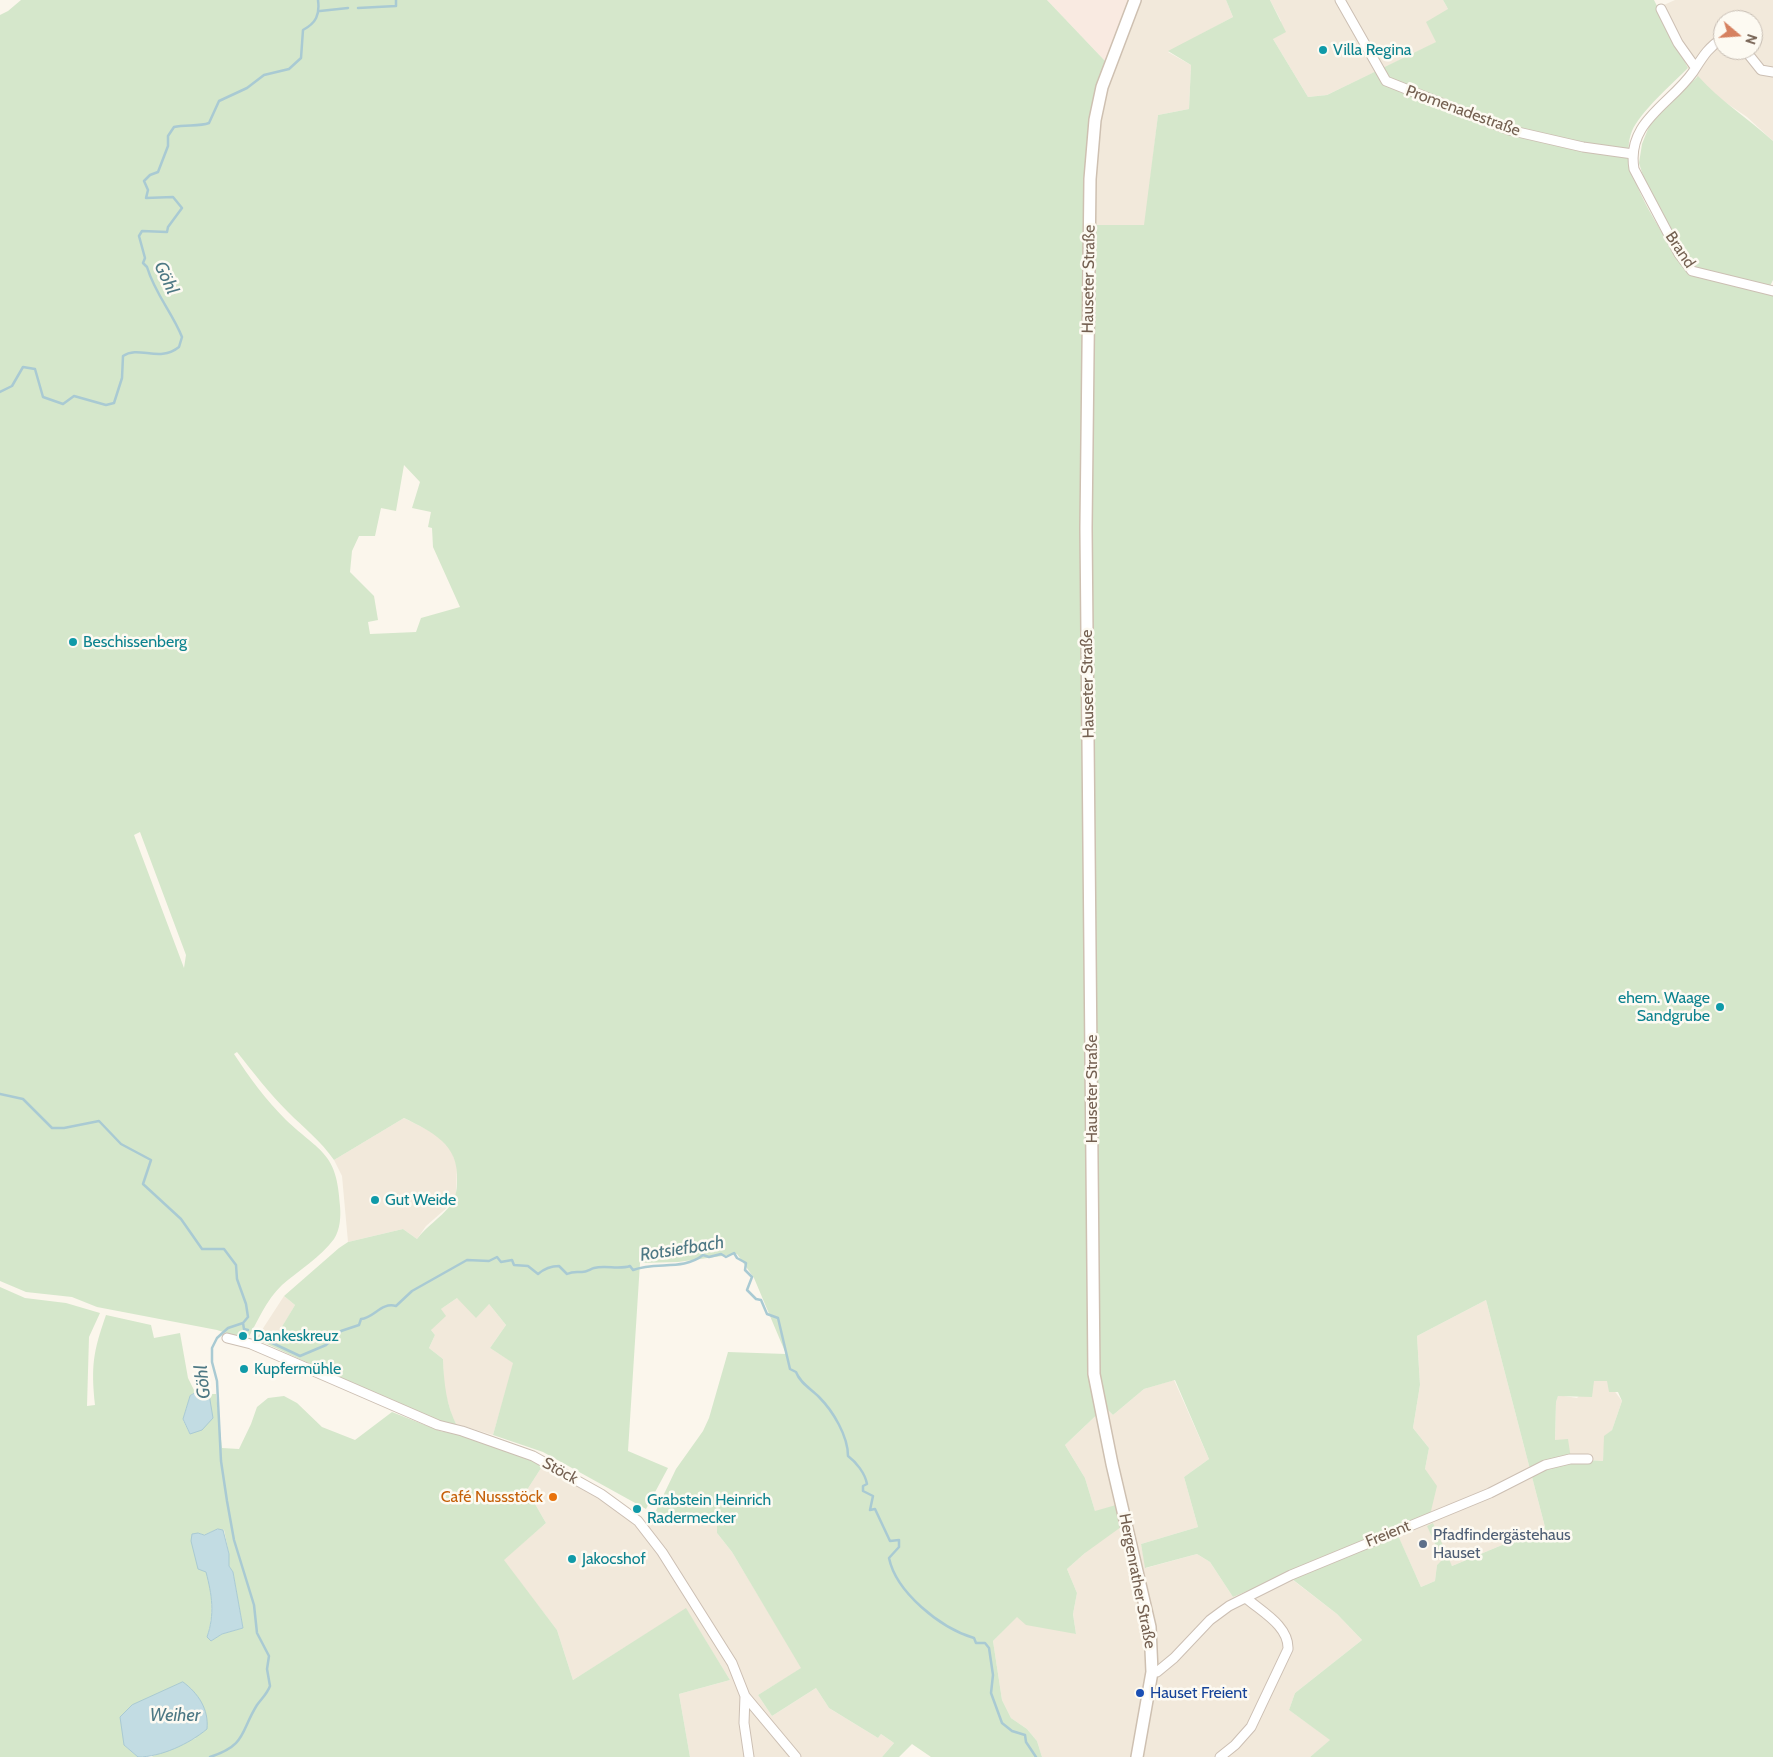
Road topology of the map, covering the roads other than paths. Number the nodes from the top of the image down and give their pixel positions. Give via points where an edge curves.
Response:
1 (1136, 0) edge
2 (1340, 0) edge
3 (1661, 9) dead end
4 (1713, 44) edge
5 (1753, 60) edge
6 (1695, 66) junction
7 (1773, 72) edge
8 (1633, 154) junction
9 (1773, 292) edge
10 (227, 1338) dead end
11 (1099, 1406) joint
12 (1588, 1459) dead end
13 (1246, 1598) junction
14 (1152, 1672) junction
15 (745, 1696) junction
16 (749, 1757) edge
17 (796, 1757) edge
18 (1138, 1757) edge
19 (1220, 1757) edge

1 - 11 street, Hauseter Straße via 1102,87 1095,120 1090,179 1086,528 1094,1374
2 - 8 street, Promenadestraße via 1386,82 1508,130 1583,147
3 - 6 street via 1678,43
4 - 6 street
5 - 7 street via 1761,70
6 - 8 street via 1693,72 1647,118 1637,136
8 - 9 street, Brand via 1634,169 1643,188 1679,254 1692,271
10 - 15 street, Stöck via 250,1344 438,1425 532,1456 618,1506 638,1520 662,1552 732,1663
11 - 14 street, Hergenrather Straße via 1150,1627
12 - 13 street, Freient via 1545,1465 1490,1493 1290,1575
13 - 14 street, Freient via 1210,1620 1174,1658
13 - 19 street via 1283,1630 1288,1638 1288,1649 1251,1727
14 - 18 street, Hergenrather Straße
15 - 16 street, Stöck via 744,1723
15 - 17 street

